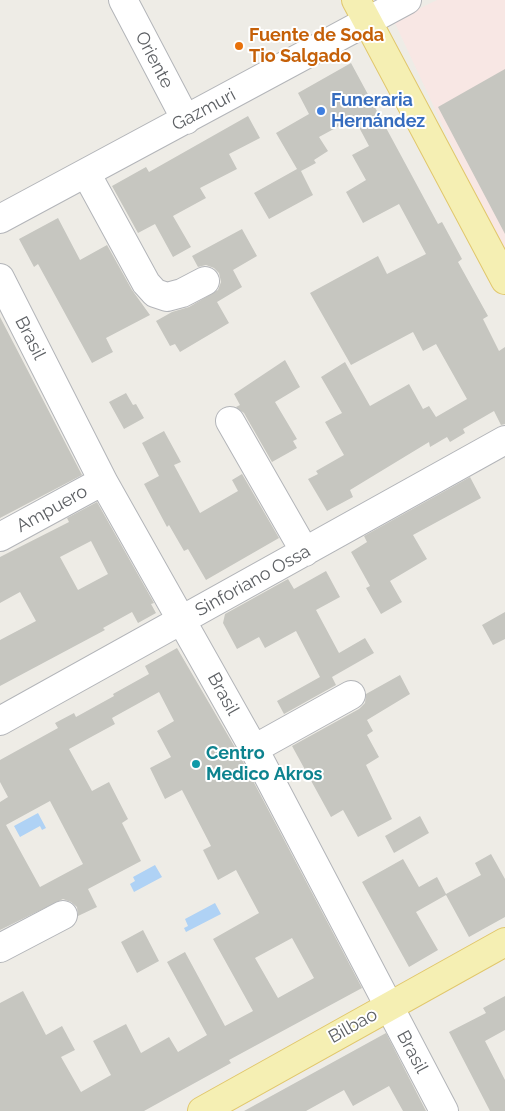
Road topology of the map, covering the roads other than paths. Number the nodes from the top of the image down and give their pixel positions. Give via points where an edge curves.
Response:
1 (123, 0) edge
2 (407, 0) edge
3 (362, 11) edge
4 (186, 120) junction
5 (86, 173) junction
6 (0, 218) edge
7 (0, 278) edge
8 (505, 280) edge
9 (205, 281) dead end
10 (230, 421) dead end
11 (505, 440) edge
12 (103, 481) junction
13 (0, 537) edge
14 (305, 552) junction
15 (182, 620) junction
16 (351, 696) dead end
17 (0, 721) edge
18 (254, 750) junction
19 (63, 915) dead end
20 (505, 942) edge
21 (0, 948) edge
22 (388, 1007) junction
23 (202, 1111) edge
24 (444, 1111) edge

1 - 4 street, Oriente
2 - 3 street, Gazmuri
3 - 4 street, Gazmuri
3 - 8 main road
4 - 5 street, Gazmuri
5 - 6 street, Gazmuri
5 - 9 street via 146,283 155,293 167,297
7 - 12 street, Brasil
10 - 14 street
11 - 14 street, Sinforiano Ossa
12 - 13 street, Ampuero
12 - 15 street, Brasil
14 - 15 street, Sinforiano Ossa
15 - 17 street, Sinforiano Ossa
15 - 18 street, Brasil
16 - 18 street
18 - 22 street, Brasil
19 - 21 street
20 - 22 main road, Bilbao
22 - 23 main road, Bilbao
22 - 24 street, Brasil

